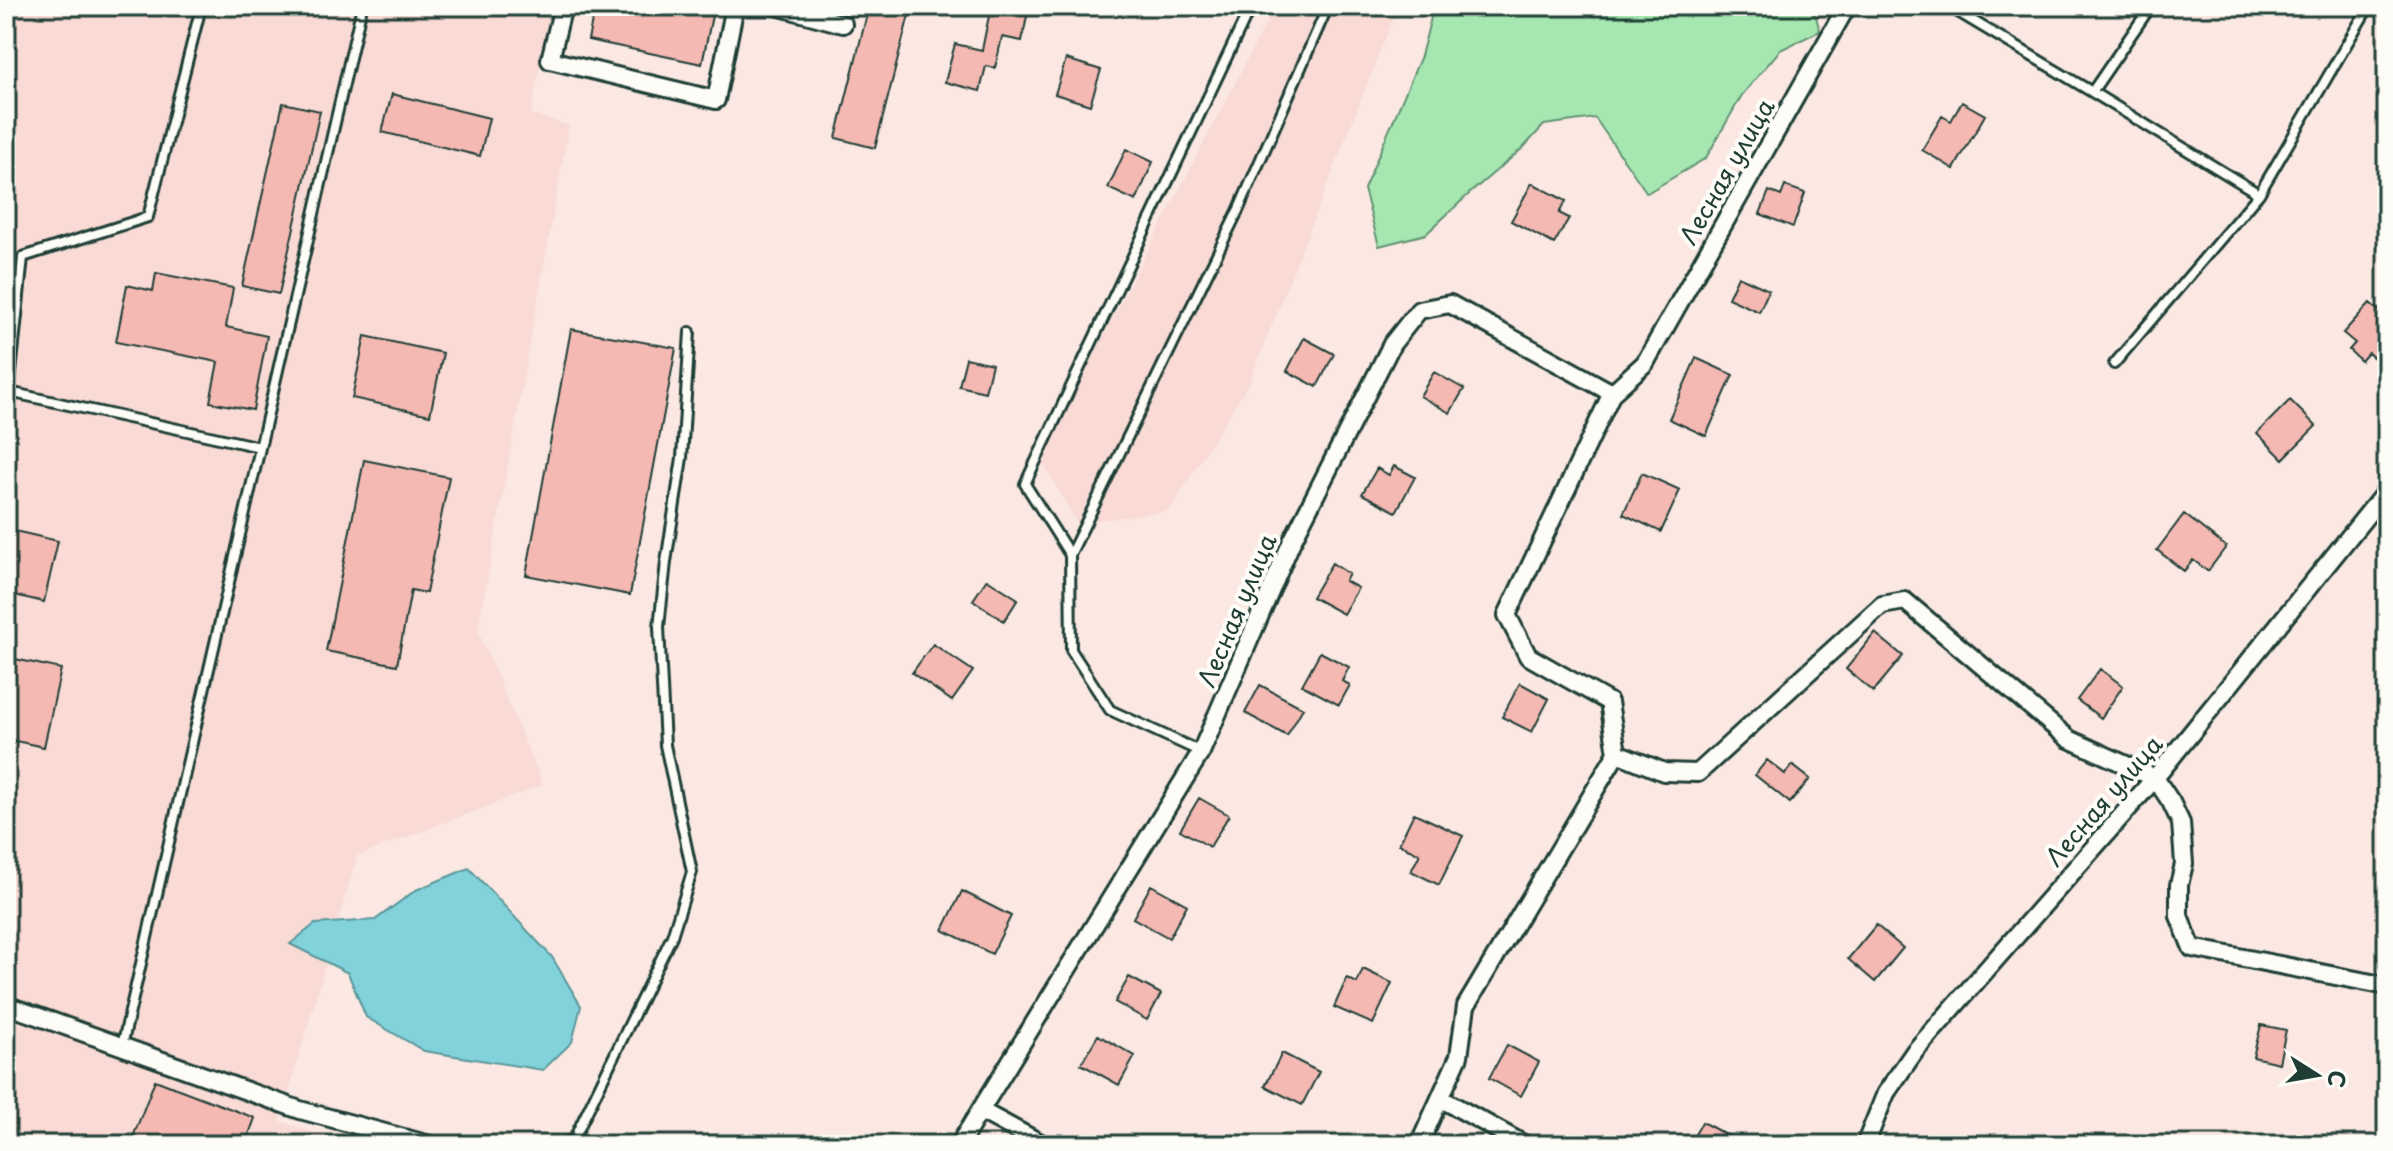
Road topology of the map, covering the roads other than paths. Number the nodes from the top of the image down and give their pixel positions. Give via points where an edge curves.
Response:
1 (362, 6) edge
2 (563, 6) edge
3 (735, 6) edge
4 (776, 6) edge
5 (1251, 6) edge
6 (1328, 6) edge
7 (1847, 6) edge
8 (1948, 6) edge
9 (2151, 6) edge
10 (2369, 6) edge
11 (199, 15) dead end
12 (843, 24) dead end
13 (2092, 92) junction
14 (2259, 194) junction
15 (690, 332) dead end
16 (2114, 364) dead end
17 (1612, 393) junction
18 (260, 447) junction
19 (2387, 490) edge
20 (1070, 555) junction
21 (1201, 752) junction
22 (1617, 753) junction
23 (2155, 778) junction
24 (2387, 986) edge
25 (6, 1005) edge
26 (122, 1046) junction
27 (1440, 1098) junction
28 (981, 1111) junction
29 (430, 1145) edge
30 (571, 1145) edge
31 (959, 1145) edge
32 (1044, 1145) edge
33 (1419, 1145) edge
34 (1525, 1145) edge
35 (1865, 1145) edge

1 - 18 lane
2 - 3 street via 550,60 716,100
4 - 12 street
5 - 20 lane via 1025,484
6 - 20 lane via 1238,211
7 - 17 street, Лесная улица via 1645,363
8 - 13 lane
9 - 13 lane
10 - 14 lane
11 - 18 lane via 148,217 23,257 9,392
13 - 14 lane
14 - 16 lane
15 - 30 lane via 682,458 659,627 665,745 692,872 672,936
17 - 21 street, Лесная улица via 1450,304 1419,310 1392,344 1292,541
17 - 22 street, Лесная улица via 1507,615 1528,656 1609,702
18 - 26 lane
19 - 23 street, Лесная улица
20 - 21 lane via 1071,650 1110,710
21 - 28 street, Лесная улица
22 - 23 street via 1664,772 1698,773 1882,605 1905,601 2069,739
22 - 27 street via 1466,1006 1459,1056
23 - 24 street via 2181,823 2179,916 2192,948
23 - 35 street, Лесная улица via 1915,1051 1886,1093
25 - 26 street
26 - 29 street via 300,1110
27 - 33 street
27 - 34 street
28 - 31 street, Лесная улица
28 - 32 street

